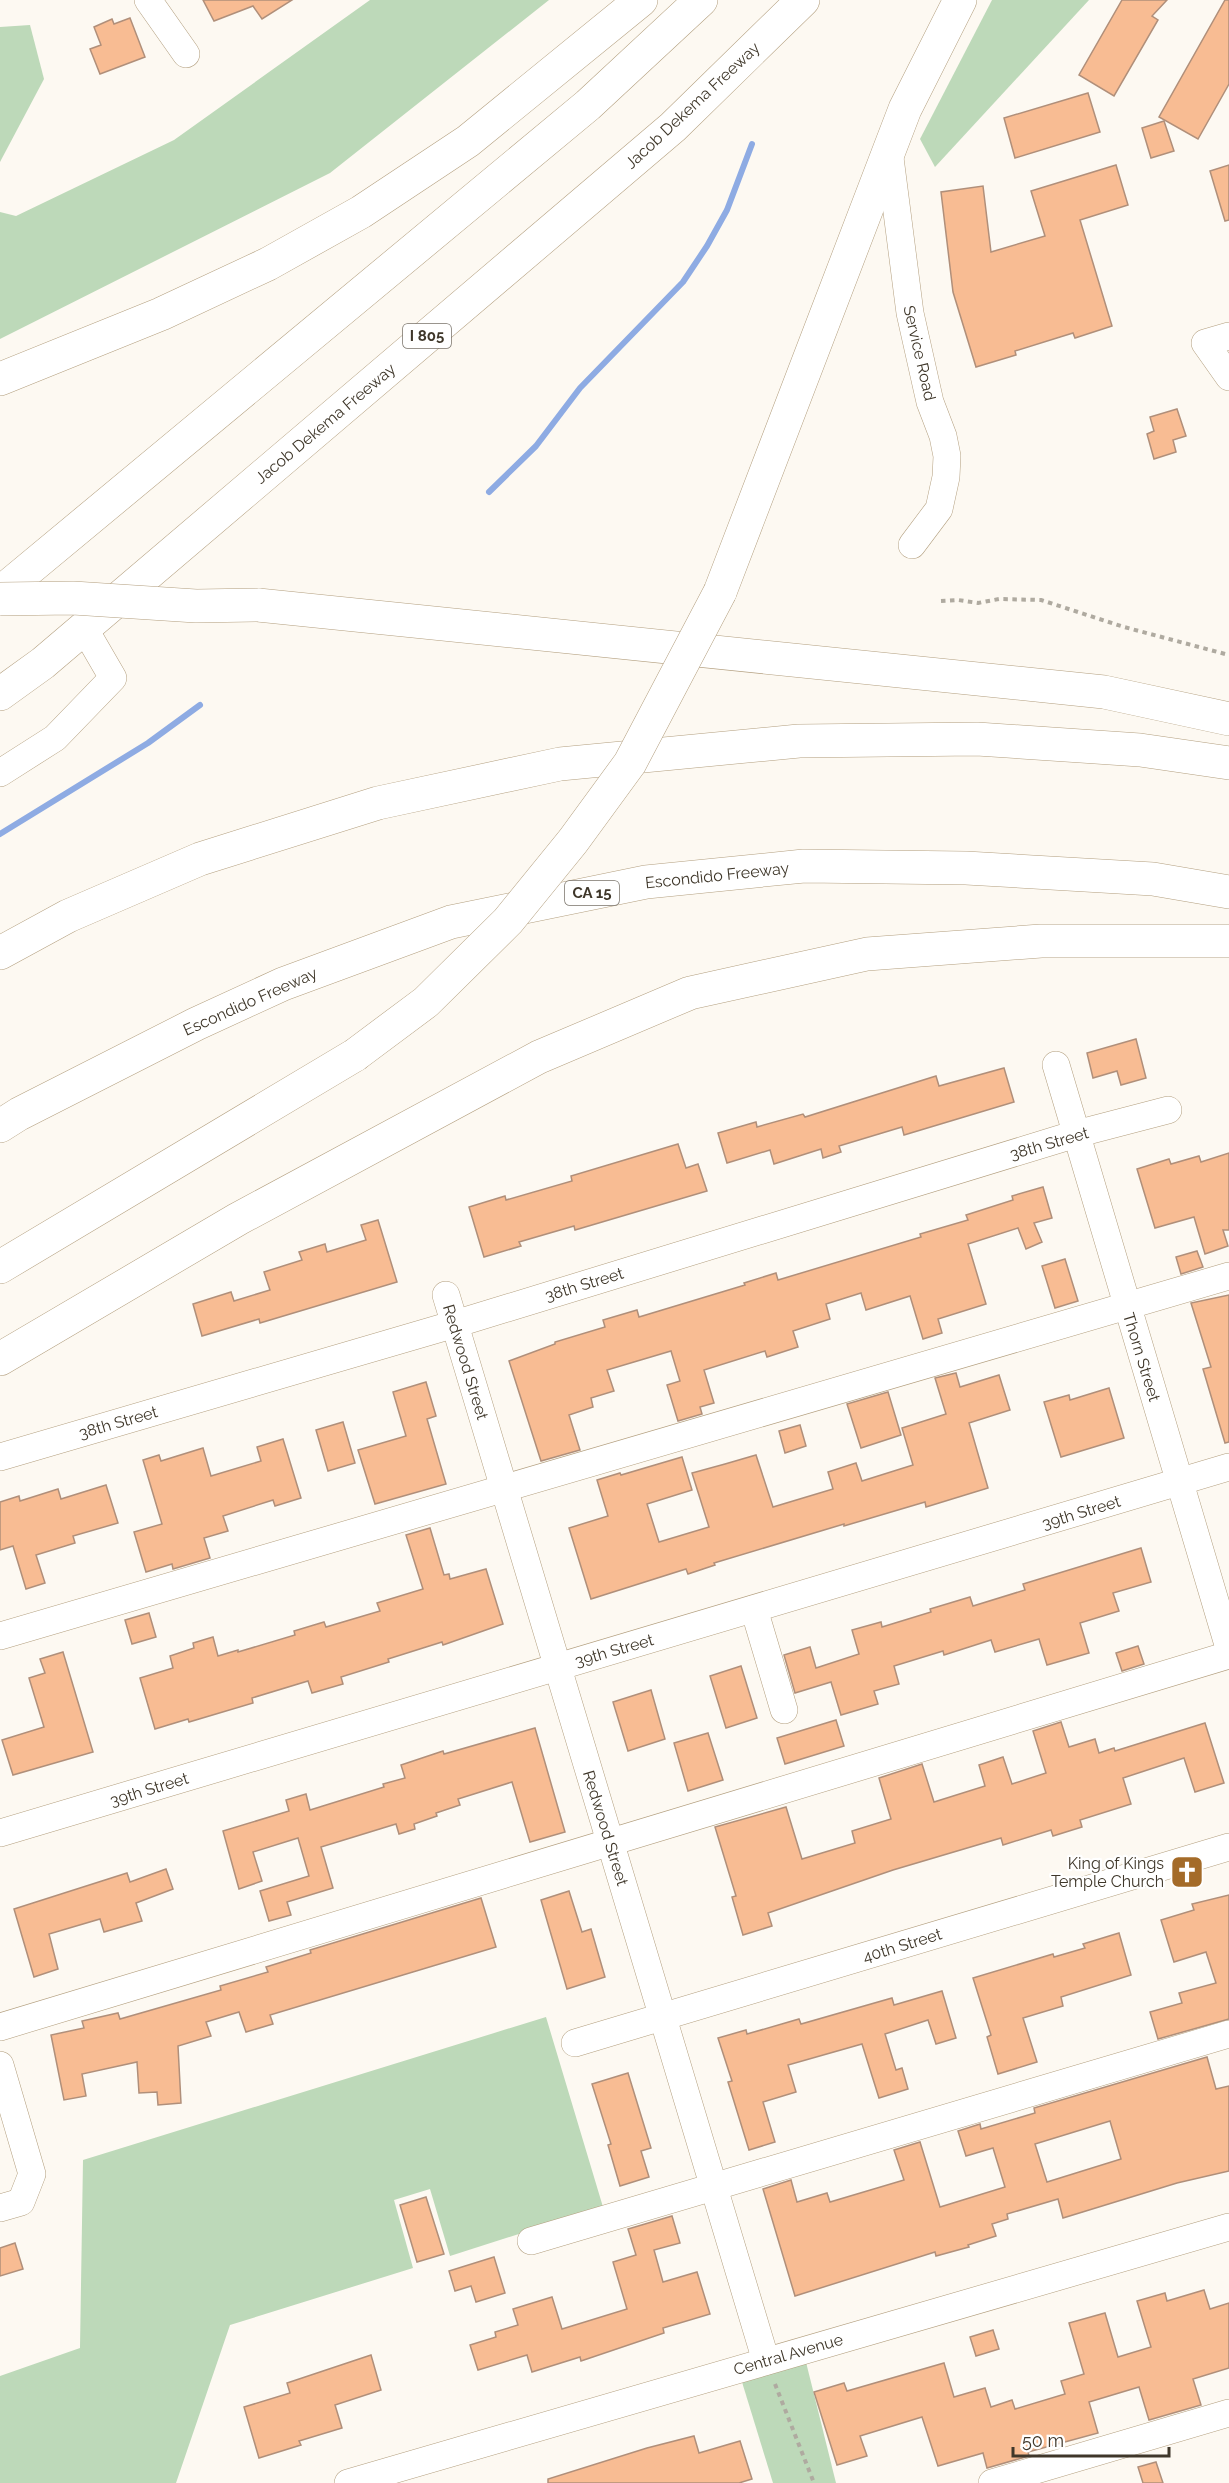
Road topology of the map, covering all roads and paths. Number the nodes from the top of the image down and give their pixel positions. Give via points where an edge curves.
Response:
1 (148, 0) edge
2 (641, 0) edge
3 (701, 0) edge
4 (803, 0) edge
5 (960, 0) edge
6 (186, 54) dead end
7 (890, 150) junction
8 (1217, 339) edge
9 (1229, 377) edge
10 (0, 379) edge
11 (912, 545) dead end
12 (0, 593) edge
13 (0, 599) edge
14 (941, 601) dead end
15 (84, 628) junction
16 (1229, 655) edge
17 (0, 694) edge
18 (1229, 719) edge
19 (1229, 763) edge
20 (0, 772) edge
21 (1229, 891) edge
22 (1229, 941) edge
23 (0, 953) edge
24 (1056, 1065) dead end
25 (1168, 1110) dead end
26 (0, 1126) edge
27 (1076, 1134) junction
28 (0, 1267) edge
29 (1229, 1276) edge
30 (446, 1295) dead end
31 (1127, 1306) junction
32 (455, 1324) junction
33 (0, 1359) edge
34 (0, 1457) edge
35 (1229, 1467) edge
36 (1180, 1482) junction
37 (504, 1488) junction
38 (754, 1609) junction
39 (0, 1636) edge
40 (1229, 1648) edge
41 (1229, 1655) edge
42 (558, 1666) junction
43 (784, 1710) dead end
44 (0, 1833) edge
45 (611, 1842) junction
46 (1229, 1847) edge
47 (663, 2016) junction
48 (0, 2027) edge
49 (1229, 2034) edge
50 (575, 2043) dead end
51 (0, 2065) edge
52 (714, 2187) junction
53 (10, 2205) edge
54 (1229, 2227) edge
55 (531, 2241) dead end
56 (766, 2361) junction
57 (1229, 2413) edge
58 (348, 2483) edge
59 (814, 2483) edge
60 (992, 2483) edge

1 - 6 street
2 - 10 highway via 468,141 361,212 268,264 161,314
3 - 12 highway via 588,105
4 - 15 highway, Jacob Dekema Freeway / I 805 via 673,127
5 - 7 highway via 905,109
7 - 11 street, Service Road via 910,313 947,456 939,509
7 - 28 highway, bridge via 720,592 630,763 573,841 508,921 426,1002 355,1055
8 - 9 street
13 - 18 highway, bridge via 258,605 1104,692
14 - 16 path via 1041,600
15 - 17 highway, Jacob Dekema Freeway / I 805
15 - 20 street via 113,678 55,738
19 - 23 highway via 1140,750 977,739 799,741 560,764 378,804 200,860 68,916
21 - 26 highway, Escondido Freeway / CA 15 via 1153,879 966,868 804,866 646,882 451,922 283,984 186,1029
22 - 33 highway via 1041,941 867,954 690,993 539,1057 238,1219
24 - 27 street, Thorn Street
25 - 27 street, 38th Street
27 - 31 street, Thorn Street
27 - 32 street, 38th Street
29 - 31 street
30 - 32 street, Redwood Street
31 - 36 street, Thorn Street
31 - 37 street
32 - 34 street, 38th Street
32 - 37 street, Redwood Street
35 - 36 street, 39th Street
36 - 38 street, 39th Street
36 - 40 street, Thorn Street
37 - 39 street
37 - 42 street, Redwood Street
38 - 42 street, 39th Street
38 - 43 street
41 - 45 street
42 - 44 street, 39th Street
42 - 45 street, Redwood Street
45 - 47 street, Redwood Street
45 - 48 street
46 - 47 street, 40th Street
47 - 50 street, 40th Street
47 - 52 street, Redwood Street
49 - 52 street
51 - 53 street via 32,2174
52 - 55 street
52 - 56 street, Redwood Street
54 - 56 street, Central Avenue
56 - 58 street, Central Avenue
56 - 59 path
57 - 60 street

